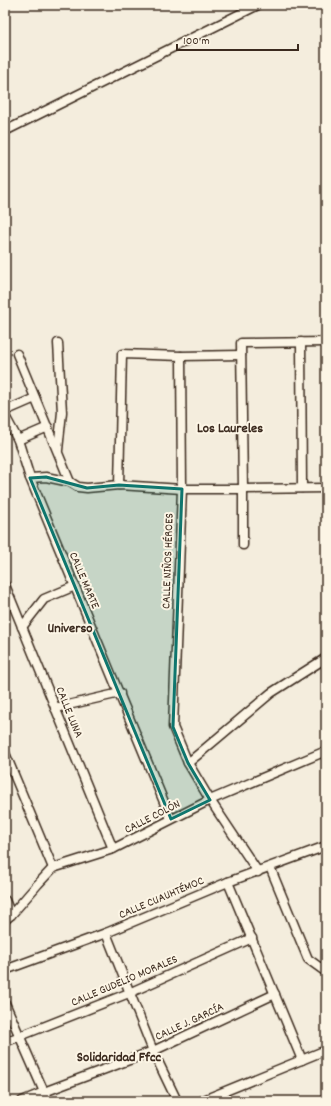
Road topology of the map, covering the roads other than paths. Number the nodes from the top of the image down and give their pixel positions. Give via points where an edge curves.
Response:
1 (258, 5) edge
2 (5, 131) edge
3 (301, 342) junction
4 (326, 342) edge
5 (58, 343) dead end
6 (18, 354) dead end
7 (241, 355) junction
8 (181, 356) junction
9 (35, 398) junction
10 (5, 411) edge
11 (5, 416) edge
12 (48, 427) junction
13 (18, 440) junction
14 (58, 451) junction
15 (30, 478) junction
16 (70, 482) junction
17 (119, 485) junction
18 (302, 488) junction
19 (326, 488) edge
20 (182, 489) junction
21 (243, 489) junction
22 (243, 545) dead end
23 (5, 585) edge
24 (75, 586) junction
25 (22, 627) junction
26 (326, 658) edge
27 (120, 693) junction
28 (55, 708) junction
29 (326, 751) edge
30 (5, 753) edge
31 (188, 763) junction
32 (210, 800) junction
33 (171, 819) junction
34 (326, 846) edge
35 (113, 849) junction
36 (53, 868) junction
37 (270, 868) junction
38 (258, 872) junction
39 (228, 882) junction
40 (5, 900) edge
41 (8, 918) edge
42 (106, 933) junction
43 (252, 938) junction
44 (5, 970) edge
45 (326, 972) edge
46 (129, 993) junction
47 (275, 994) junction
48 (5, 1003) edge
49 (20, 1036) junction
50 (5, 1042) edge
51 (326, 1050) edge
52 (153, 1051) junction
53 (302, 1060) junction
54 (44, 1092) junction
55 (22, 1101) edge
56 (48, 1101) edge
57 (176, 1101) edge
58 (201, 1101) edge

1 - 2 street
3 - 4 street
3 - 7 street via 241,342
3 - 18 street
5 - 14 street via 62,412
6 - 9 street
7 - 8 street
7 - 21 street
8 - 17 street via 122,354
8 - 20 street, CALLE NIÑOS HÉROES
9 - 10 street
9 - 12 street
11 - 13 street, CALLE MARTE
12 - 13 street
12 - 14 street
13 - 15 street, CALLE MARTE
14 - 16 street
15 - 16 street via 46,477
15 - 24 street, CALLE MARTE
16 - 17 street via 78,487 87,488
17 - 20 street
18 - 19 street
18 - 21 street
20 - 21 street
20 - 31 street, CALLE NIÑOS HÉROES via 173,727
21 - 22 street
23 - 25 street, CALLE LUNA
24 - 25 street via 44,600
24 - 27 street, CALLE MARTE
25 - 28 street, CALLE LUNA
26 - 31 street via 271,693
27 - 28 street
27 - 33 street, CALLE MARTE
28 - 35 street, CALLE LUNA
29 - 32 street, CALLE COLÓN
30 - 36 street
31 - 32 street, CALLE NIÑOS HÉROES
32 - 33 street, CALLE COLÓN
32 - 38 street, CALLE NIÑOS HÉROES
33 - 35 street, CALLE COLÓN
34 - 37 street, CALLE CUAUHTÉMOC
35 - 36 street, CALLE COLÓN
36 - 41 street, CALLE COLÓN
37 - 38 street, CALLE CUAUHTÉMOC
37 - 45 street via 308,959
38 - 39 street, CALLE CUAUHTÉMOC
39 - 42 street, CALLE CUAUHTÉMOC
39 - 43 street
40 - 41 street
42 - 44 street, CALLE CUAUHTÉMOC
42 - 46 street
43 - 46 street, CALLE GUDELIO MORALES
43 - 47 street
46 - 49 street, CALLE GUDELIO MORALES
46 - 52 street
47 - 52 street, CALLE J. GARCÍA
47 - 53 street
48 - 49 street
49 - 50 street, CALLE GUDELIO MORALES
49 - 54 street
51 - 53 street
52 - 54 street, CALLE J. GARCÍA
52 - 57 street
53 - 58 street
54 - 55 street, CALLE J. GARCÍA
54 - 56 street

